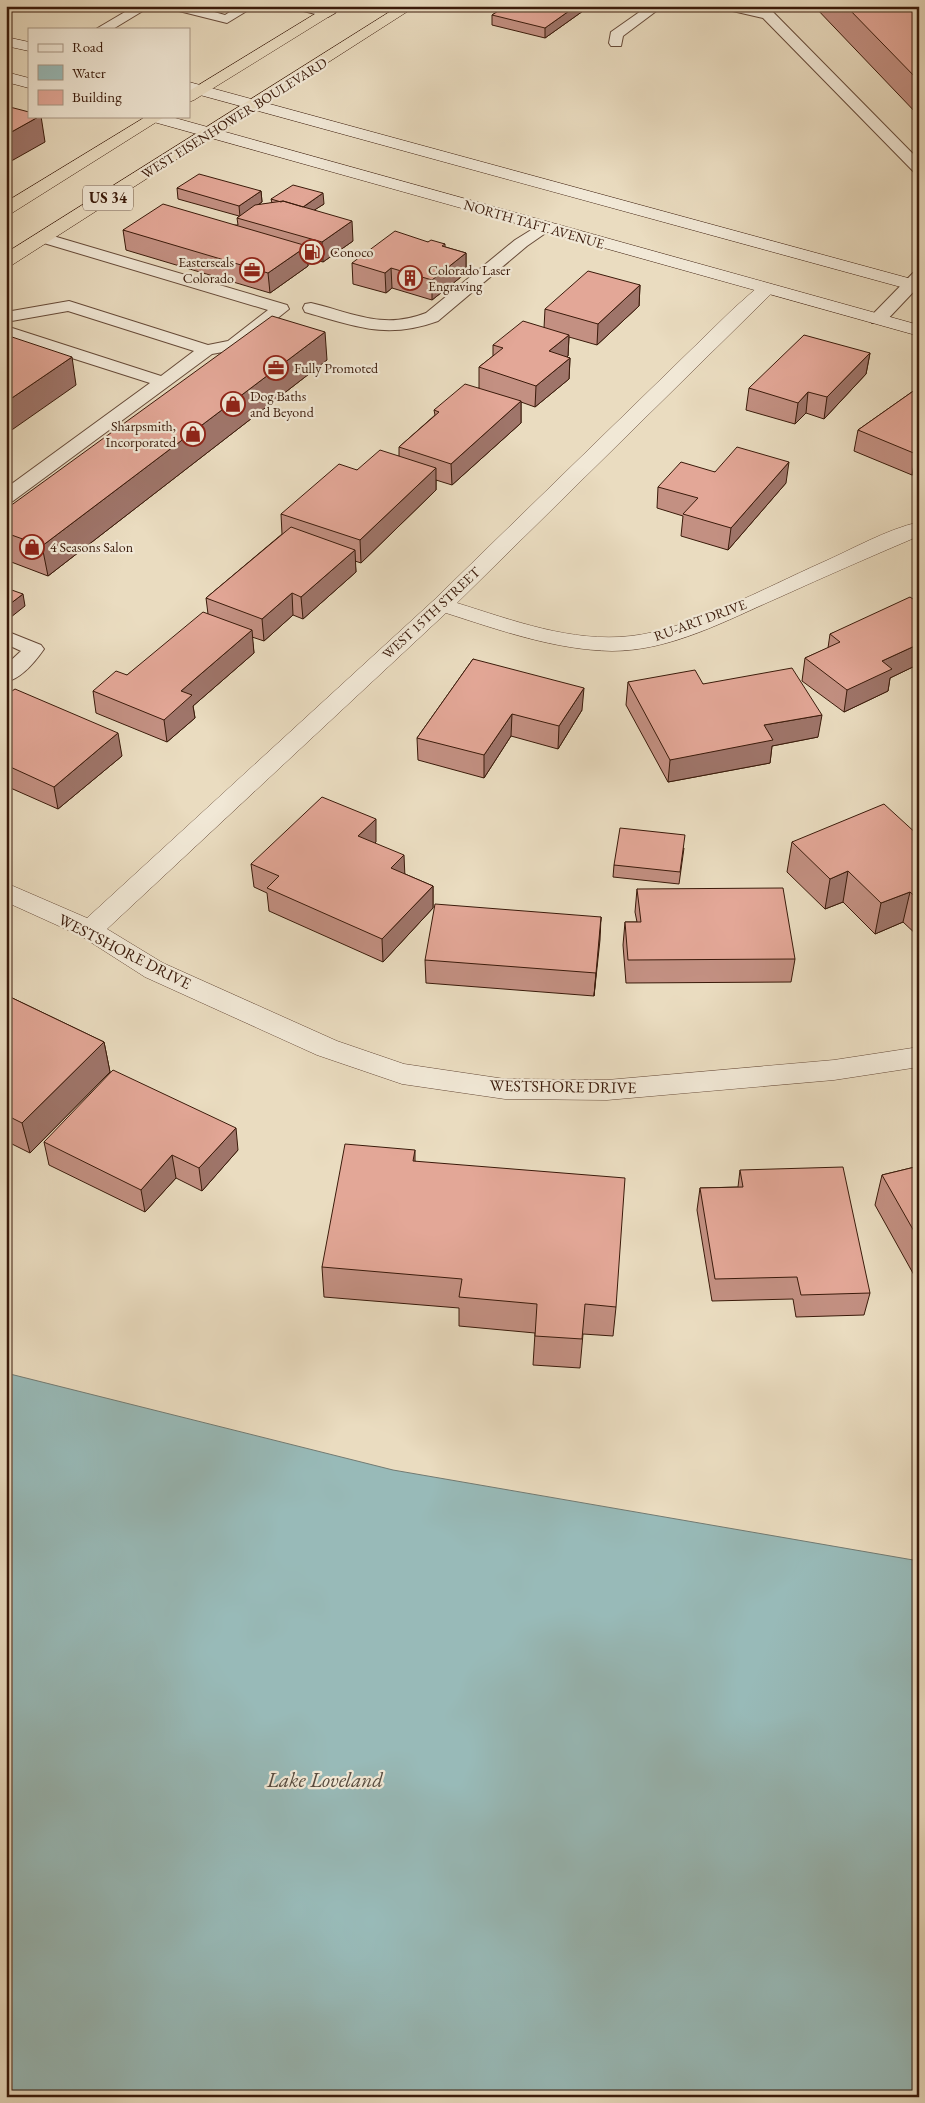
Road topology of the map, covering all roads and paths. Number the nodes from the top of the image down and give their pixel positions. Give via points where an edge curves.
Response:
1 (145, 6) edge
2 (176, 6) edge
3 (249, 6) edge
4 (300, 6) edge
5 (409, 6) edge
6 (657, 6) edge
7 (729, 6) edge
8 (334, 9) edge
9 (105, 28) edge
10 (6, 41) edge
11 (616, 43) dead end
12 (28, 47) edge
13 (6, 77) edge
14 (28, 83) edge
15 (192, 91) edge
16 (257, 104) junction
17 (152, 118) edge
18 (157, 118) edge
19 (209, 134) junction
20 (919, 169) edge
21 (6, 209) edge
22 (544, 227) junction
23 (43, 238) junction
24 (6, 261) edge
25 (916, 283) edge
26 (766, 290) junction
27 (311, 308) dead end
28 (6, 317) edge
29 (878, 320) junction
30 (6, 331) edge
31 (919, 331) edge
32 (207, 350) junction
33 (163, 382) junction
34 (11, 488) edge
35 (919, 528) edge
36 (442, 605) junction
37 (6, 638) edge
38 (6, 676) edge
39 (6, 892) edge
40 (90, 930) junction
41 (919, 1057) edge

1 - 9 lane
2 - 3 lane via 227,18
4 - 8 lane
5 - 16 highway, WEST EISENHOWER BOULEVARD / US 34
6 - 11 lane via 616,35
7 - 20 lane via 768,15
8 - 15 highway
10 - 12 street
13 - 14 street
15 - 16 street
16 - 19 highway, WEST EISENHOWER BOULEVARD / US 34
16 - 25 street
17 - 21 highway, US 34
18 - 19 street, NORTH TAFT AVENUE
19 - 22 street, NORTH TAFT AVENUE
19 - 23 highway, WEST EISENHOWER BOULEVARD / US 34
22 - 26 street, NORTH TAFT AVENUE
22 - 27 lane via 432,316 420,322 382,328
23 - 24 highway, WEST EISENHOWER BOULEVARD / US 34
23 - 32 lane via 281,308 233,345
25 - 29 lane
26 - 29 street, NORTH TAFT AVENUE
26 - 36 street, WEST 15TH STREET
28 - 32 lane via 69,306
29 - 31 street, NORTH TAFT AVENUE
30 - 33 lane
32 - 33 lane
33 - 34 lane
35 - 36 street, RU-ART DRIVE via 726,613 651,639 614,644 575,641 532,632
36 - 40 street, WEST 15TH STREET
37 - 38 lane via 34,649
39 - 40 street, WESTSHORE DRIVE
40 - 41 street, WESTSHORE DRIVE via 154,970 327,1048 402,1074 505,1089 607,1090 834,1070

